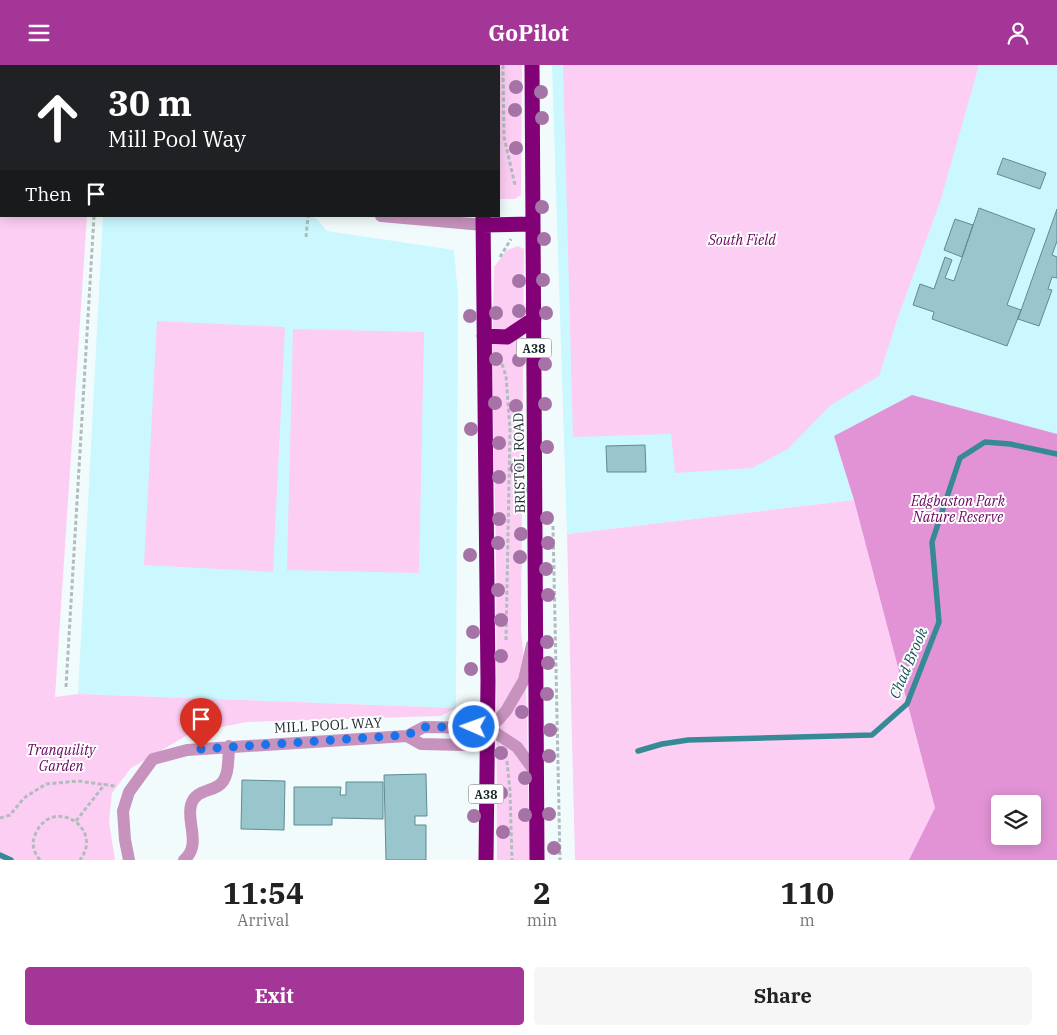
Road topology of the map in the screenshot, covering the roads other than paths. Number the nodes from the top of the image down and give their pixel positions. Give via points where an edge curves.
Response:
1 (532, 65) edge
2 (401, 217) edge
3 (483, 221) edge
4 (533, 224) junction
5 (534, 319) junction
6 (491, 336) junction
7 (536, 631) junction
8 (488, 727) junction
9 (407, 735) junction
10 (229, 747) junction
11 (536, 773) junction
12 (129, 860) edge
13 (184, 860) edge
14 (486, 860) edge
15 (537, 860) edge

1 - 4 highway, BRISTOL ROAD / A38
2 - 3 street
3 - 4 highway
3 - 6 highway, A38
4 - 5 highway, BRISTOL ROAD / A38
5 - 6 highway via 507,337
5 - 7 highway, BRISTOL ROAD / A38
6 - 8 highway, A38
7 - 8 street via 524,680 506,711
7 - 11 highway, BRISTOL ROAD / A38
8 - 9 street via 424,727
8 - 9 street via 465,745 421,743
8 - 11 street via 517,747
8 - 14 highway, A38
9 - 10 street, MILL POOL WAY
10 - 12 street, MILL POOL WAY via 187,750 153,759 128,792 123,811
10 - 13 street via 228,767 219,786 193,799 190,807 193,843
11 - 15 highway, BRISTOL ROAD / A38

